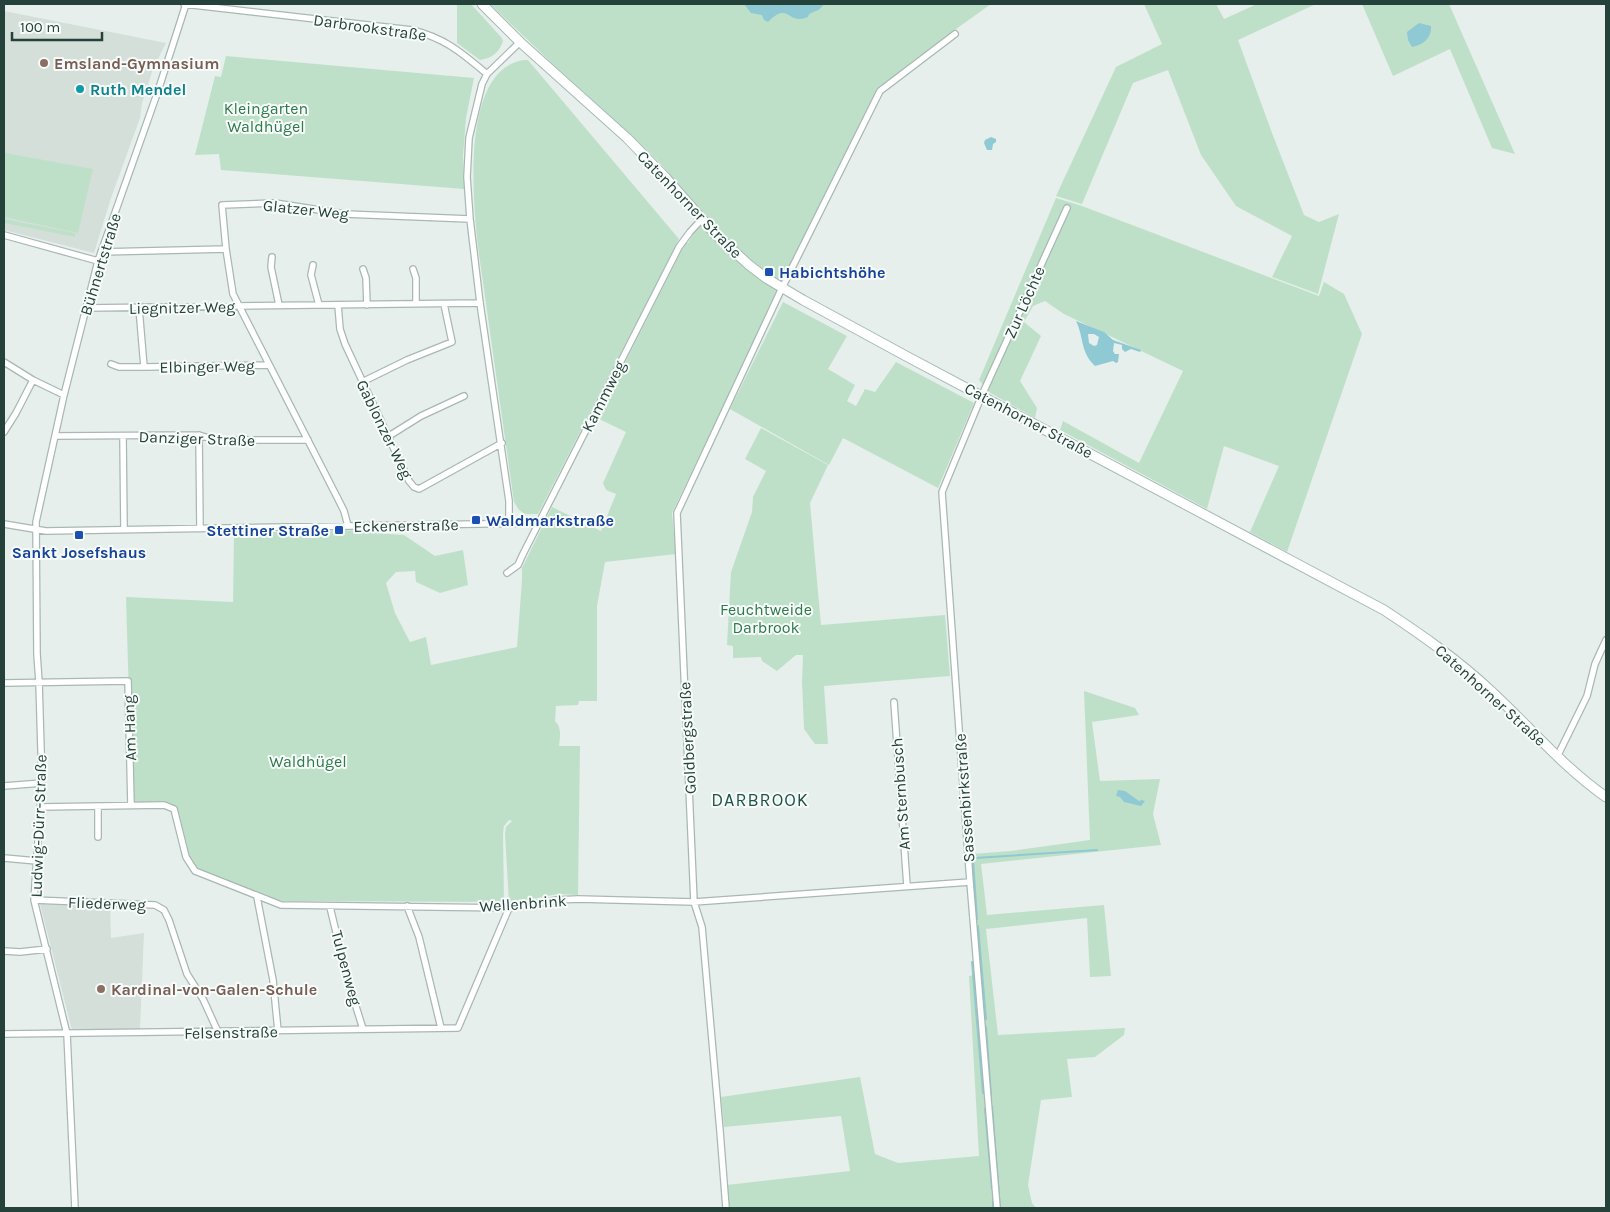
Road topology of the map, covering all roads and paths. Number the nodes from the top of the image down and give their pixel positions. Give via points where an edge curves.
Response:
1 (184, 4) edge
2 (482, 4) edge
3 (955, 34) dead end
4 (520, 42) junction
5 (487, 74) junction
6 (1067, 208) dead end
7 (470, 219) junction
8 (702, 220) junction
9 (4, 236) edge
10 (226, 249) junction
11 (101, 252) junction
12 (272, 257) dead end
13 (98, 261) junction
14 (313, 265) dead end
15 (412, 269) dead end
16 (363, 270) dead end
17 (782, 288) junction
18 (480, 303) junction
19 (416, 304) junction
20 (444, 304) junction
21 (279, 305) junction
22 (319, 305) junction
23 (338, 305) junction
24 (367, 305) junction
25 (239, 306) junction
26 (85, 308) junction
27 (139, 308) junction
28 (4, 362) edge
29 (111, 364) dead end
30 (269, 365) junction
31 (144, 367) junction
32 (33, 380) junction
33 (362, 382) junction
34 (64, 395) junction
35 (464, 396) dead end
36 (982, 396) junction
37 (4, 432) edge
38 (199, 435) junction
39 (56, 436) junction
40 (123, 436) junction
41 (389, 436) junction
42 (308, 440) junction
43 (502, 443) junction
44 (510, 523) junction
45 (538, 523) junction
46 (4, 524) edge
47 (348, 526) junction
48 (200, 528) junction
49 (36, 530) junction
50 (124, 530) junction
51 (507, 573) dead end
52 (1606, 640) edge
53 (39, 682) junction
54 (4, 683) edge
55 (894, 702) dead end
56 (1557, 757) junction
57 (42, 783) junction
58 (4, 786) edge
59 (1606, 797) edge
60 (131, 805) junction
61 (98, 806) junction
62 (41, 807) junction
63 (98, 837) dead end
64 (4, 858) edge
65 (37, 861) junction
66 (970, 882) junction
67 (907, 886) junction
68 (257, 897) junction
69 (34, 900) junction
70 (694, 902) junction
71 (407, 906) junction
72 (330, 907) junction
73 (510, 908) junction
74 (47, 949) junction
75 (4, 951) edge
76 (441, 1028) junction
77 (363, 1029) junction
78 (278, 1031) junction
79 (218, 1032) junction
80 (4, 1034) edge
81 (67, 1034) junction
82 (75, 1208) edge
83 (726, 1208) edge
84 (997, 1208) edge

1 - 5 street, Darbrookstraße via 430,34 445,41
1 - 11 street, Bühnertstraße via 158,91
2 - 4 street, Catenhorner Straße
3 - 17 street via 880,91
4 - 5 street
4 - 8 street, Catenhorner Straße via 627,138
5 - 7 street via 469,138
6 - 36 street, Zur Löchte
7 - 10 street, Glatzer Weg via 345,214 275,204 222,205
7 - 18 street
8 - 17 street, Catenhorner Straße via 749,265
8 - 45 street, Kammweg via 679,247
9 - 13 street
10 - 11 street
10 - 25 street via 230,281
11 - 13 street, Bühnertstraße
12 - 21 street
13 - 26 street, Bühnertstraße
14 - 22 street via 311,275
15 - 19 street via 416,278
16 - 24 street
17 - 36 street, Catenhorner Straße
17 - 70 street, Goldbergstraße via 677,513
18 - 20 street, Liegnitzer Weg
18 - 43 street
19 - 20 street, Liegnitzer Weg
19 - 24 street, Liegnitzer Weg
20 - 33 street via 452,342
21 - 22 street, Liegnitzer Weg
21 - 25 street, Liegnitzer Weg
22 - 23 street, Liegnitzer Weg
23 - 24 street, Liegnitzer Weg
23 - 33 street, Gablonzer Weg via 340,330
25 - 27 street, Liegnitzer Weg
25 - 30 street
26 - 27 street, Liegnitzer Weg
26 - 34 street, Bühnertstraße
27 - 31 street, Elbinger Weg
28 - 32 street
29 - 31 street, Elbinger Weg
30 - 31 street, Elbinger Weg
30 - 42 street
32 - 34 street
32 - 37 street
33 - 41 street, Gablonzer Weg
34 - 39 street, Bühnertstraße
35 - 41 street via 421,416
36 - 56 street, Catenhorner Straße via 1384,610 1427,638 1473,675
36 - 66 street, Sassenbirkstraße via 942,492
38 - 40 street, Danziger Straße
38 - 42 street, Danziger Straße via 215,440
38 - 48 street
39 - 40 street, Danziger Straße
39 - 49 street, Bühnertstraße
40 - 50 street
41 - 43 street, Gablonzer Weg via 409,481 420,489
42 - 47 street via 344,511
43 - 44 street
44 - 45 street, Eckenerstraße
44 - 47 street, Eckenerstraße
45 - 51 street, Kammweg via 518,565
46 - 49 street, Eckenerstraße
47 - 48 street, Eckenerstraße
48 - 50 street, Eckenerstraße
49 - 50 street, Eckenerstraße
49 - 53 street, Ludwig-Dürr-Straße
52 - 56 street via 1586,696
53 - 54 street
53 - 57 street, Ludwig-Dürr-Straße
53 - 60 street, Am Hang via 128,680
55 - 67 street, Am Sternbusch
56 - 59 street, Catenhorner Straße
57 - 58 street
57 - 62 street, Ludwig-Dürr-Straße
60 - 61 street, Wellenbrink
60 - 68 street, Wellenbrink via 164,805 174,809 186,858 195,871
61 - 62 street, Wellenbrink
61 - 63 street
62 - 65 street, Ludwig-Dürr-Straße
64 - 65 street
65 - 69 street, Ludwig-Dürr-Straße
66 - 67 street, Wellenbrink
66 - 84 street, Sassenbirkstraße
67 - 70 street, Wellenbrink
68 - 72 street, Wellenbrink via 281,906
68 - 78 street via 273,980
69 - 74 street, Ludwig-Dürr-Straße
69 - 79 street, Fliederweg via 156,905 164,910 187,974 204,999
70 - 73 street, Wellenbrink via 578,899
70 - 83 street, Goldbergstraße via 702,926
71 - 72 street, Wellenbrink
71 - 73 street, Wellenbrink
71 - 76 street via 419,937
72 - 77 street, Tulpenweg
73 - 76 street, Felsenstraße via 458,1028
74 - 75 street
74 - 81 street, Ludwig-Dürr-Straße
76 - 77 street, Felsenstraße
77 - 78 street, Felsenstraße
78 - 79 street, Felsenstraße
79 - 81 street, Felsenstraße
80 - 81 street, Felsenstraße
81 - 82 street, Ludwig-Dürr-Straße

